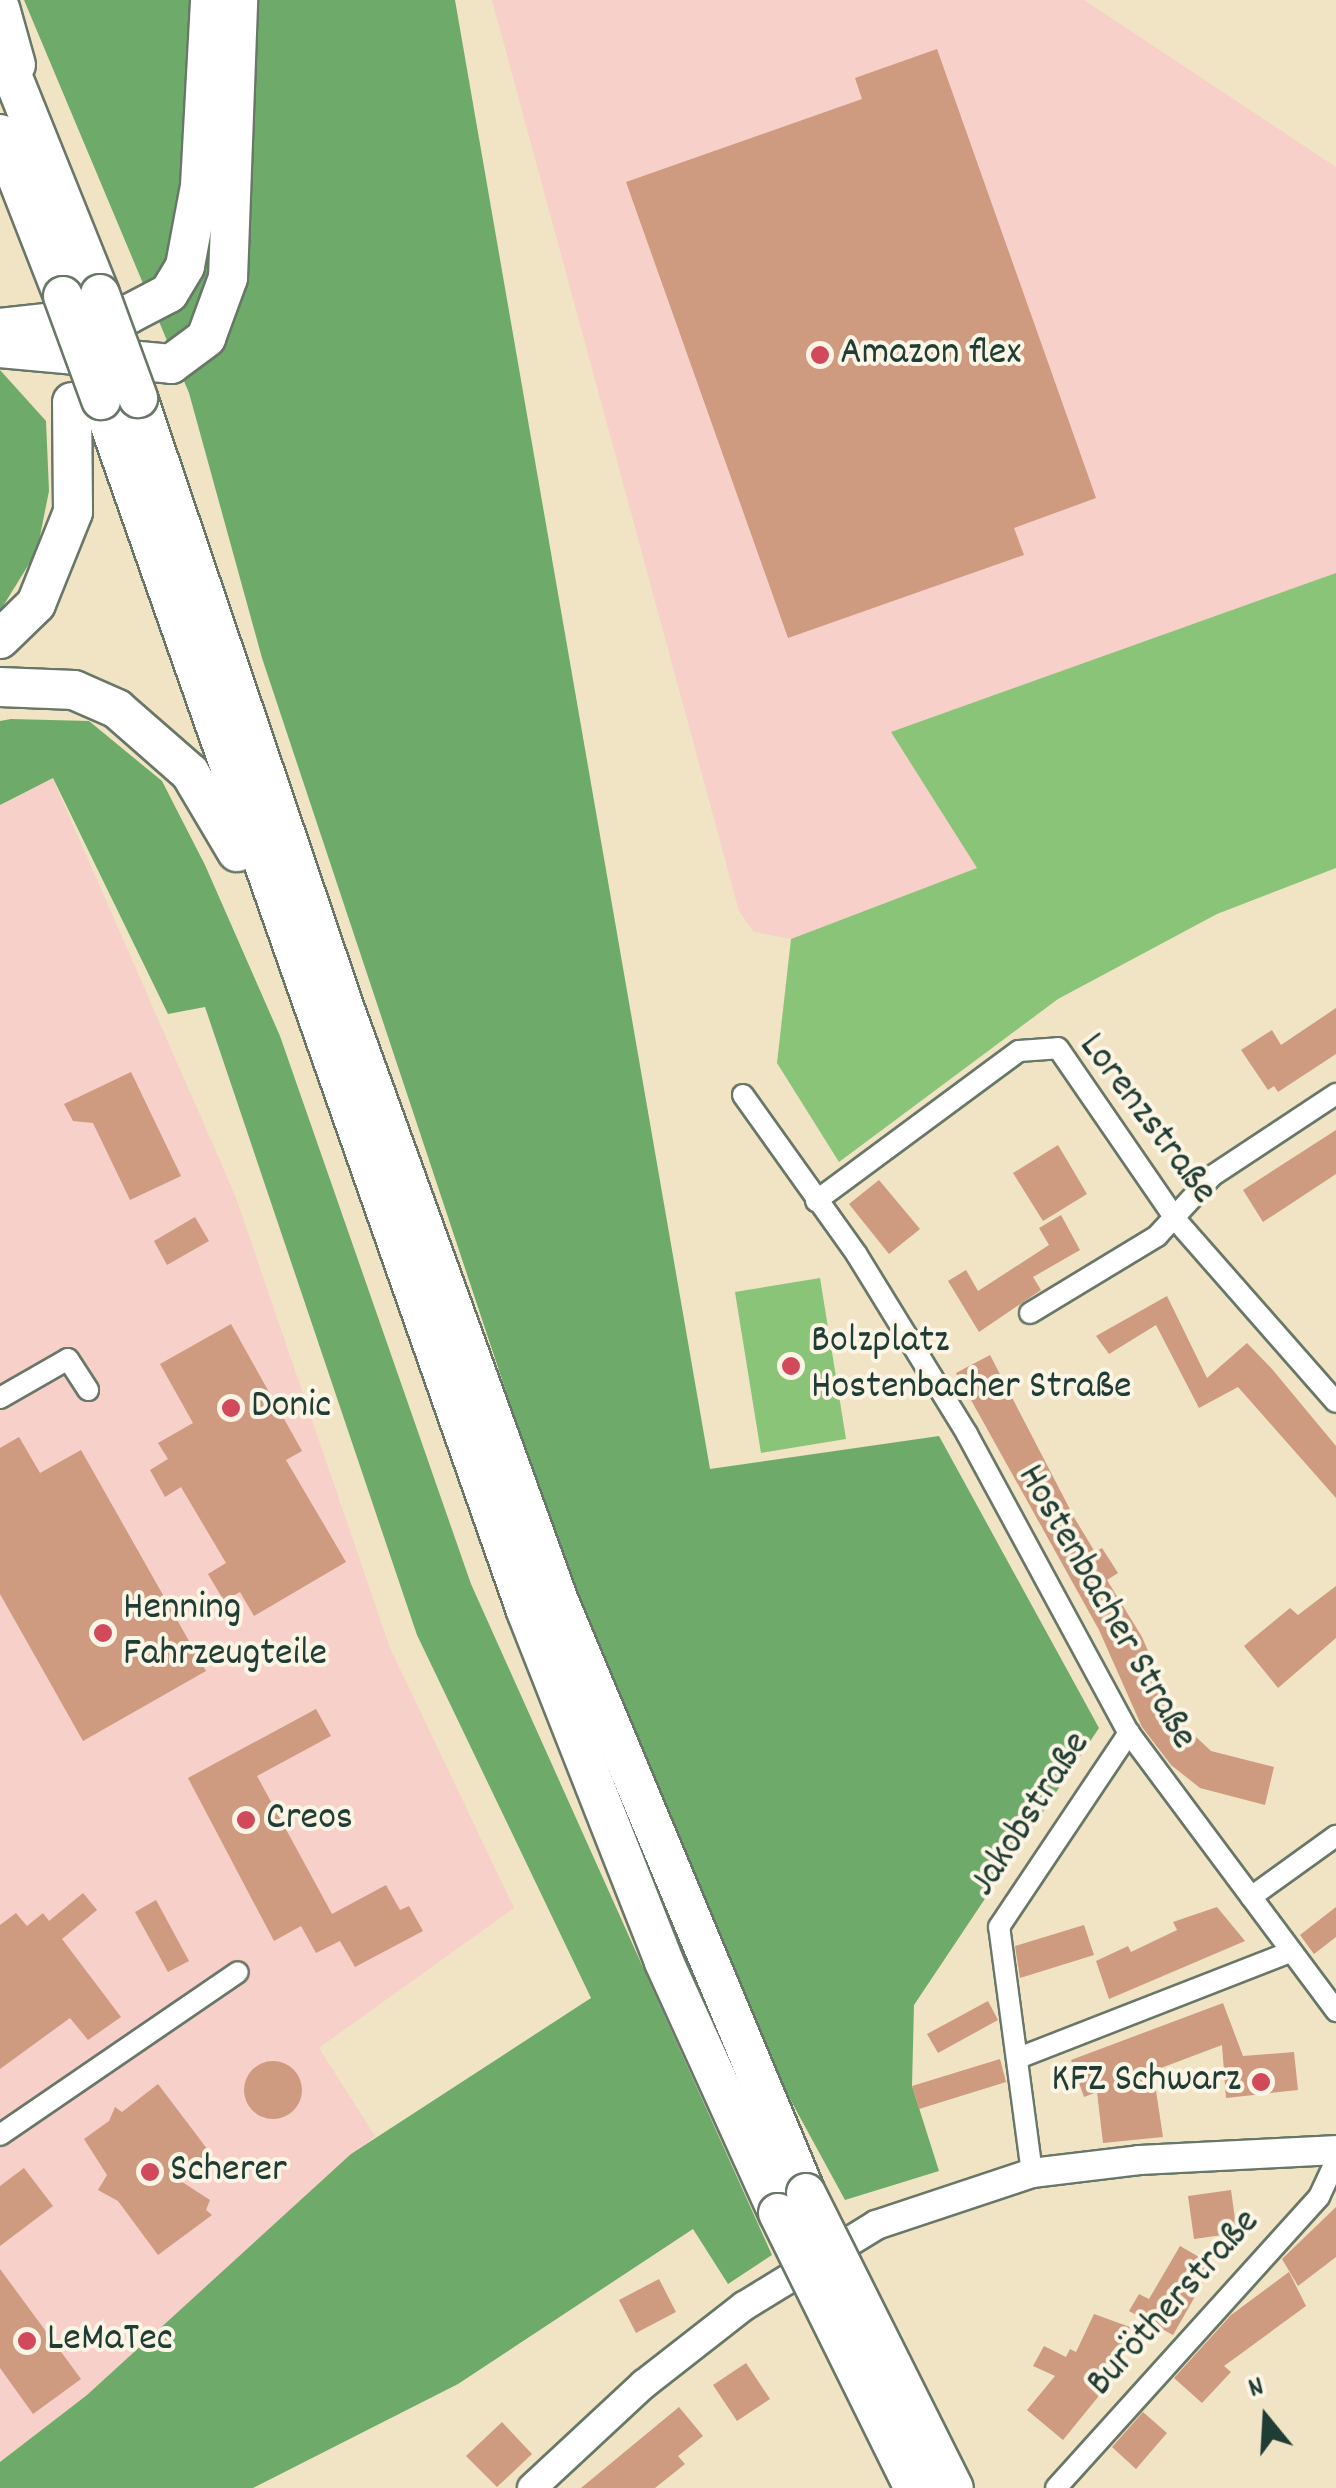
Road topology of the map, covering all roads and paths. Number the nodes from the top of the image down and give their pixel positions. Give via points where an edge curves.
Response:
1 (210, 0) edge
2 (238, 0) edge
3 (0, 8) edge
4 (0, 46) edge
5 (17, 132) edge
6 (72, 295) junction
7 (0, 328) edge
8 (0, 348) edge
9 (103, 400) junction
10 (0, 639) edge
11 (0, 687) edge
12 (302, 984) junction
13 (1336, 1094) edge
14 (743, 1096) dead end
15 (816, 1200) junction
16 (1176, 1220) junction
17 (1030, 1313) dead end
18 (88, 1390) dead end
19 (0, 1398) edge
20 (1336, 1402) edge
21 (1129, 1733) junction
22 (1336, 1836) edge
23 (1251, 1897) junction
24 (1290, 1952) junction
25 (238, 1972) dead end
26 (1336, 2011) edge
27 (1021, 2057) junction
28 (0, 2135) edge
29 (1336, 2150) edge
30 (1336, 2161) edge
31 (1032, 2173) junction
32 (792, 2203) junction
33 (532, 2488) edge
34 (914, 2488) edge
35 (954, 2488) edge
36 (1056, 2488) edge

1 - 7 highway via 200,186 185,266 169,294 128,314
2 - 8 highway via 228,278 206,338 171,364
3 - 5 highway
4 - 5 highway
5 - 6 highway
5 - 6 highway via 34,217
6 - 9 highway
6 - 9 highway, bridge
9 - 10 highway via 76,457 69,527 36,604
9 - 12 highway
9 - 32 highway via 346,1012 559,1601
11 - 12 highway via 74,690 156,737 218,816
12 - 32 highway via 596,1794
13 - 16 street via 1212,1176 1190,1194
14 - 15 street, Hostenbacher Straße
15 - 16 street, Lorenzstraße via 1002,1062 1040,1045 1058,1048
15 - 21 street, Hostenbacher Straße via 967,1434
16 - 17 street
16 - 20 street, Lorenzstraße
18 - 19 street via 68,1359
21 - 23 street, Hostenbacher Straße
21 - 27 street, Jakobstraße via 999,1928
22 - 23 street
23 - 24 street, Hostenbacher Straße
24 - 26 street, Hostenbacher Straße
24 - 27 street
25 - 28 street
27 - 31 street, Jakobstraße
29 - 31 street
30 - 36 street, Burötherstraße via 1319,2197
31 - 33 street via 876,2225 716,2327
32 - 34 highway, bridge
32 - 35 highway, bridge

